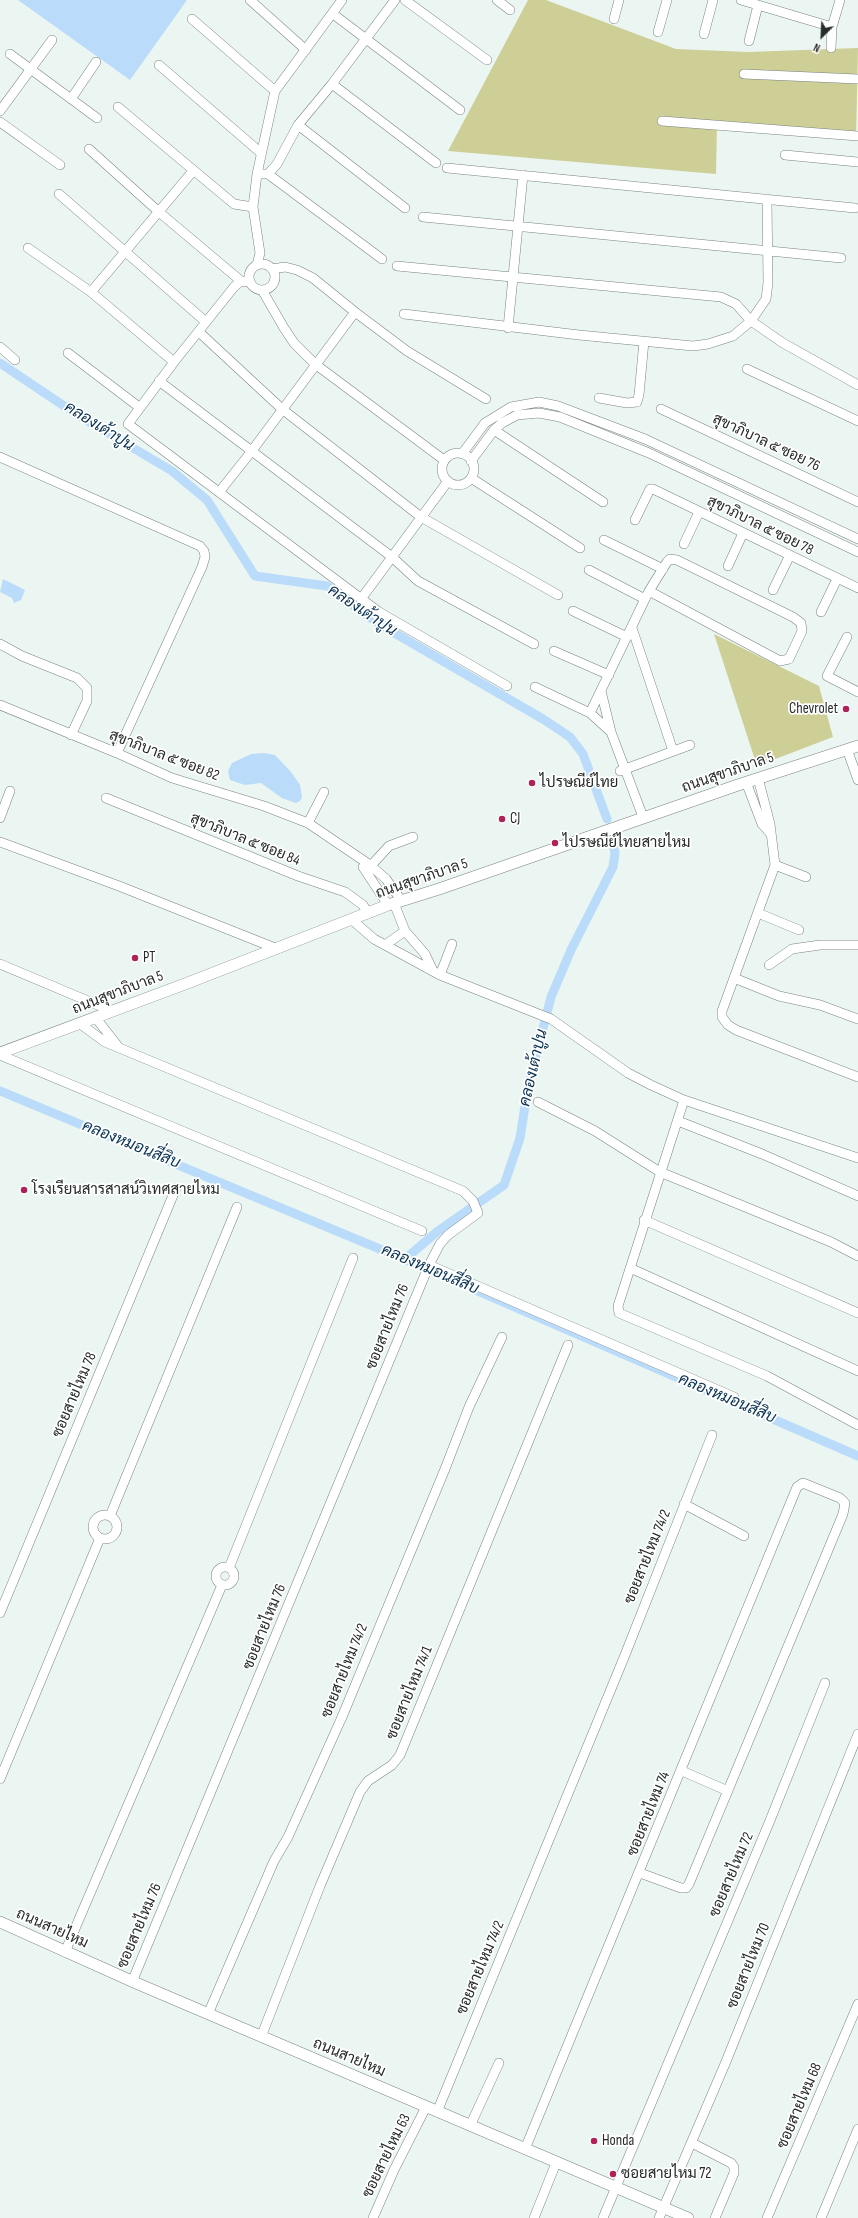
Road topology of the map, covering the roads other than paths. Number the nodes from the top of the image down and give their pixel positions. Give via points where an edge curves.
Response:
1 (250, 0) edge
2 (395, 0) edge
3 (405, 0) edge
4 (497, 0) edge
5 (619, 0) edge
6 (666, 0) edge
7 (713, 0) edge
8 (740, 0) edge
9 (840, 0) edge
10 (337, 2) edge
11 (758, 5) junction
12 (510, 10) dead end
13 (333, 14) junction
14 (192, 19) dead end
15 (614, 19) dead end
16 (832, 27) junction
17 (658, 32) dead end
18 (704, 34) dead end
19 (365, 38) junction
20 (52, 40) dead end
21 (749, 41) dead end
22 (831, 48) dead end
23 (306, 50) junction
24 (10, 54) dead end
25 (487, 60) dead end
26 (96, 62) dead end
27 (159, 65) dead end
28 (31, 69) junction
29 (744, 74) dead end
30 (858, 79) edge
31 (332, 84) junction
32 (275, 90) junction
33 (71, 99) junction
34 (118, 107) dead end
35 (460, 110) dead end
36 (0, 111) edge
37 (97, 118) dead end
38 (662, 121) dead end
39 (0, 122) edge
40 (298, 125) junction
41 (858, 136) edge
42 (89, 150) dead end
43 (261, 153) junction
44 (785, 155) dead end
45 (858, 162) edge
46 (436, 163) dead end
47 (60, 165) dead end
48 (447, 168) dead end
49 (194, 171) junction
50 (257, 174) junction
51 (268, 174) junction
52 (523, 175) junction
53 (59, 194) dead end
54 (767, 199) junction
55 (253, 207) junction
56 (405, 208) dead end
57 (855, 208) dead end
58 (159, 212) junction
59 (423, 217) dead end
60 (518, 226) junction
61 (28, 248) dead end
62 (766, 250) junction
63 (124, 252) junction
64 (840, 258) dead end
65 (382, 259) dead end
66 (257, 265) junction
67 (397, 266) dead end
68 (272, 269) junction
69 (512, 278) junction
70 (245, 281) junction
71 (262, 290) junction
72 (91, 292) junction
73 (355, 312) junction
74 (404, 314) dead end
75 (751, 321) junction
76 (206, 322) junction
77 (508, 328) junction
78 (199, 332) junction
79 (644, 341) junction
80 (0, 347) edge
81 (68, 353) dead end
82 (15, 360) dead end
83 (174, 362) junction
84 (315, 364) junction
85 (747, 369) dead end
86 (159, 381) junction
87 (858, 384) edge
88 (600, 398) dead end
89 (486, 399) dead end
90 (139, 407) junction
91 (282, 409) junction
92 (661, 409) dead end
93 (858, 421) edge
94 (610, 425) junction
95 (494, 430) junction
96 (601, 434) junction
97 (251, 452) junction
98 (462, 454) junction
99 (0, 457) edge
100 (444, 460) junction
101 (471, 461) junction
102 (471, 478) junction
103 (448, 481) junction
104 (220, 491) junction
105 (603, 502) dead end
106 (858, 502) edge
107 (699, 512) junction
108 (421, 517) junction
109 (812, 518) junction
110 (635, 520) dead end
111 (807, 528) junction
112 (743, 533) junction
113 (858, 539) edge
114 (604, 540) dead end
115 (684, 544) dead end
116 (580, 548) dead end
117 (858, 552) edge
118 (790, 555) junction
119 (392, 558) junction
120 (728, 566) dead end
121 (663, 569) junction
122 (589, 570) dead end
123 (837, 579) junction
124 (858, 588) edge
125 (773, 590) dead end
126 (558, 595) dead end
127 (647, 595) junction
128 (361, 599) junction
129 (572, 611) dead end
130 (821, 612) dead end
131 (632, 628) junction
132 (846, 637) dead end
133 (627, 638) junction
134 (0, 644) edge
135 (534, 644) dead end
136 (554, 650) dead end
137 (609, 675) junction
138 (507, 686) dead end
139 (535, 687) dead end
140 (601, 691) junction
141 (858, 692) edge
142 (0, 706) edge
143 (590, 713) junction
144 (611, 732) junction
145 (71, 735) junction
146 (690, 744) dead end
147 (858, 746) edge
148 (846, 749) junction
149 (673, 751) junction
150 (117, 753) junction
151 (622, 767) junction
152 (758, 778) junction
153 (858, 780) edge
154 (746, 782) junction
155 (10, 791) dead end
156 (324, 792) dead end
157 (106, 798) dead end
158 (0, 818) edge
159 (640, 818) junction
160 (308, 823) junction
161 (770, 833) junction
162 (413, 837) dead end
163 (0, 842) edge
164 (775, 865) junction
165 (368, 868) junction
166 (806, 877) dead end
167 (394, 903) junction
168 (758, 913) junction
169 (368, 914) junction
170 (351, 919) junction
171 (799, 930) dead end
172 (405, 931) junction
173 (452, 944) dead end
174 (858, 944) edge
175 (385, 945) junction
176 (275, 948) junction
177 (0, 964) edge
178 (769, 965) dead end
179 (437, 973) junction
180 (734, 978) junction
181 (112, 1011) junction
182 (95, 1017) junction
183 (858, 1019) edge
184 (79, 1024) junction
185 (120, 1047) junction
186 (0, 1054) edge
187 (858, 1077) edge
188 (684, 1100) junction
189 (538, 1102) dead end
190 (678, 1122) junction
191 (858, 1158) edge
192 (660, 1172) junction
193 (176, 1188) dead end
194 (858, 1196) edge
195 (237, 1207) dead end
196 (644, 1220) junction
197 (422, 1231) dead end
198 (858, 1256) edge
199 (353, 1258) dead end
200 (428, 1267) junction
201 (630, 1268) junction
202 (858, 1313) edge
203 (502, 1336) dead end
204 (568, 1345) dead end
205 (858, 1370) edge
206 (734, 1397) dead end
207 (858, 1424) edge
208 (712, 1435) dead end
209 (684, 1504) junction
210 (110, 1516) junction
211 (744, 1536) dead end
212 (100, 1538) junction
213 (0, 1613) edge
214 (825, 1683) dead end
215 (858, 1734) edge
216 (682, 1771) junction
217 (0, 1779) edge
218 (728, 1791) junction
219 (640, 1873) junction
220 (0, 1922) edge
221 (65, 1952) junction
222 (132, 1982) junction
223 (858, 2004) edge
224 (208, 2014) junction
225 (261, 2037) junction
226 (499, 2062) dead end
227 (426, 2107) junction
228 (437, 2112) junction
229 (470, 2126) junction
230 (858, 2129) edge
231 (692, 2143) junction
232 (525, 2149) junction
233 (556, 2162) junction
234 (615, 2187) junction
235 (664, 2207) junction
236 (373, 2218) edge
237 (534, 2218) edge
238 (603, 2218) edge
239 (659, 2218) edge
240 (688, 2218) edge
241 (715, 2218) edge
242 (767, 2218) edge
243 (821, 2218) edge

1 - 23 street
2 - 19 street
3 - 25 street
4 - 12 street
5 - 15 street
6 - 17 street
7 - 18 street
8 - 11 street
9 - 16 street
10 - 13 street
11 - 16 street
11 - 21 street
13 - 19 street
13 - 23 street
14 - 32 street
16 - 22 street
19 - 31 street
19 - 35 street
20 - 28 street
23 - 32 street
24 - 28 street
26 - 33 street
27 - 43 street
28 - 33 street
28 - 36 street
29 - 30 street
31 - 40 street
31 - 46 street
32 - 43 street
33 - 37 street
34 - 49 street
38 - 41 street
39 - 47 street
40 - 51 street via 277,164
40 - 56 street
42 - 58 street
43 - 50 street
44 - 45 street
48 - 52 street
49 - 55 street via 234,204
49 - 58 street
50 - 51 street
50 - 55 street
51 - 65 street
52 - 54 street
52 - 60 street
53 - 63 street
54 - 57 street
54 - 62 street
55 - 66 street via 260,253
58 - 63 street
58 - 70 street
59 - 60 street
60 - 62 street
60 - 69 street
61 - 72 street
62 - 64 street
62 - 75 street via 766,300
63 - 72 street
63 - 76 street
66 - 68 street via 266,265
66 - 70 street
67 - 69 street
68 - 71 street via 274,281 270,288
68 - 73 street via 285,267 313,278
69 - 75 street via 721,297 736,304
69 - 77 street
70 - 71 street
70 - 76 street
71 - 84 street via 294,343
72 - 83 street
73 - 84 street
73 - 89 street via 407,351
74 - 77 street
75 - 79 street via 733,336 708,344 694,346
75 - 87 street via 783,343
76 - 78 street
77 - 79 street
78 - 83 street
78 - 91 street
79 - 88 street via 637,402 627,403
80 - 82 street
81 - 90 street
83 - 86 street
84 - 91 street
84 - 100 street
85 - 93 street
86 - 90 street
86 - 97 street
90 - 104 street via 128,424
91 - 97 street
91 - 108 street
92 - 106 street, สุขาภิบาล ๕ ซอย 76
94 - 96 street
94 - 98 street via 558,406 539,402 522,404 497,414 485,424
94 - 109 street
95 - 96 street via 517,415 539,413 560,417
95 - 101 street
95 - 105 street
96 - 111 street via 649,453
97 - 104 street
97 - 119 street
98 - 100 street via 452,454
98 - 101 street
99 - 150 street via 200,546 204,551 202,567
100 - 103 street via 443,474
101 - 102 street
102 - 103 street via 461,484
102 - 116 street
103 - 108 street
104 - 128 street
107 - 110 street, สุขาภิบาล ๕ ซอย 78 via 653,489 650,490
107 - 112 street, สุขาภิบาล ๕ ซอย 78
107 - 115 street
108 - 119 street
108 - 126 street
109 - 111 street
109 - 113 street
111 - 117 street
112 - 118 street, สุขาภิบาล ๕ ซอย 78
112 - 120 street
114 - 121 street
118 - 123 street, สุขาภิบาล ๕ ซอย 78
118 - 125 street
119 - 128 street
119 - 135 street via 418,582
121 - 127 street
121 - 127 street via 670,559 677,560 799,620 802,631 789,659 774,659
122 - 127 street
123 - 124 street, สุขาภิบาล ๕ ซอย 78
123 - 130 street
127 - 131 street
128 - 138 street via 394,622
129 - 133 street
131 - 133 street
131 - 149 street
132 - 141 street via 827,676
133 - 137 street
134 - 145 street via 22,656 77,678 87,688 86,701
136 - 137 street
137 - 140 street
139 - 143 street
140 - 143 street
140 - 144 street
142 - 145 street, สุขาภิบาล ๕ ซอย 82
143 - 144 street
144 - 151 street
145 - 150 street, สุขาภิบาล ๕ ซอย 82
146 - 149 street
147 - 148 main road, ถนนสุขาภิบาล 5
148 - 152 main road, ถนนสุขาภิบาล 5
148 - 153 street
149 - 151 street
150 - 160 street, สุขาภิบาล ๕ ซอย 82 via 172,778 264,806
151 - 159 street
152 - 154 main road, ถนนสุขาภิบาล 5
152 - 161 street
154 - 159 main road, ถนนสุขาภิบาล 5
154 - 161 street via 762,824
155 - 158 street
156 - 160 street
157 - 169 street, สุขาภิบาล ๕ ซอย 84 via 298,876 345,892 363,905
159 - 167 main road, ถนนสุขาภิบาล 5 via 444,888
160 - 165 street, สุขาภิบาล ๕ ซอย 82
161 - 164 street
162 - 165 street via 389,846
163 - 176 street
164 - 166 street
164 - 168 street
165 - 167 street, สุขาภิบาล ๕ ซอย 82
165 - 167 street, สุขาภิบาล ๕ ซอย 82 via 386,879
167 - 169 main road, ถนนสุขาภิบาล 5
167 - 172 street
168 - 171 street
168 - 180 street
169 - 170 main road, ถนนสุขาภิบาล 5
170 - 175 street
170 - 176 main road, ถนนสุขาภิบาล 5
172 - 175 street
172 - 179 street
173 - 179 street
174 - 178 street via 792,949
175 - 179 street
176 - 181 main road, ถนนสุขาภิบาล 5
177 - 181 street
179 - 188 street via 547,1018 628,1073
180 - 183 street via 779,996 820,1005
180 - 187 street via 722,1011 728,1025
181 - 182 main road, ถนนสุขาภิบาล 5
182 - 184 main road, ถนนสุขาภิบาล 5
182 - 185 street
184 - 185 street via 98,1038
184 - 186 main road, ถนนสุขาภิบาล 5
185 - 200 street, ซอยสายไหม 76 via 463,1191 475,1205 478,1213 448,1235 440,1244
186 - 197 street
188 - 190 street
188 - 191 street
189 - 192 street via 595,1131
190 - 192 street
190 - 194 street via 762,1154
192 - 196 street
192 - 198 street via 831,1242
193 - 213 street, ซอยสายไหม 78
195 - 210 street
196 - 201 street
196 - 202 street
199 - 221 street via 229,1568 222,1568 217,1573 217,1580 222,1584
200 - 206 street
200 - 222 street, ซอยสายไหม 76
201 - 205 street
201 - 207 street via 618,1306 622,1316 766,1376
203 - 224 street, ซอยสายไหม 74/2 via 469,1407 342,1717 288,1837 274,1861
204 - 225 street, ซอยสายไหม 74/1 via 400,1755 392,1765 368,1781 360,1792
208 - 209 street, ซอยสายไหม 74/2
209 - 211 street
209 - 228 street, ซอยสายไหม 74/2 via 625,1655
210 - 212 street via 100,1516 94,1521 94,1533
210 - 212 street via 117,1523 117,1531 112,1538
212 - 217 street
214 - 234 street, ซอยสายไหม 72 via 769,1823
215 - 231 street, ซอยสายไหม 70
216 - 218 street
216 - 218 street, ซอยสายไหม 74 via 797,1487 803,1483 807,1484 840,1498 845,1507
216 - 219 street, ซอยสายไหม 74
218 - 219 street via 686,1888
219 - 232 street, ซอยสายไหม 74
220 - 221 main road, ถนนสายไหม
221 - 222 main road, ถนนสายไหม
222 - 224 main road, ถนนสายไหม
223 - 242 street, ซอยสายไหม 68
224 - 225 main road, ถนนสายไหม
225 - 227 main road, ถนนสายไหม
226 - 229 street
227 - 228 main road, ถนนสายไหม
227 - 236 street, ซอยสายไหม 63
228 - 229 main road, ถนนสายไหม
229 - 232 main road, ถนนสายไหม
230 - 243 street
231 - 235 street, ซอยสายไหม 70
231 - 241 street via 734,2167 734,2173
232 - 233 main road, ถนนสายไหม
233 - 234 main road, ถนนสายไหม
233 - 237 street
234 - 235 main road, ถนนสายไหม
234 - 238 street, ซอยสายไหม 72
235 - 239 street, ซอยสายไหม 70
235 - 240 main road, ถนนสายไหม

